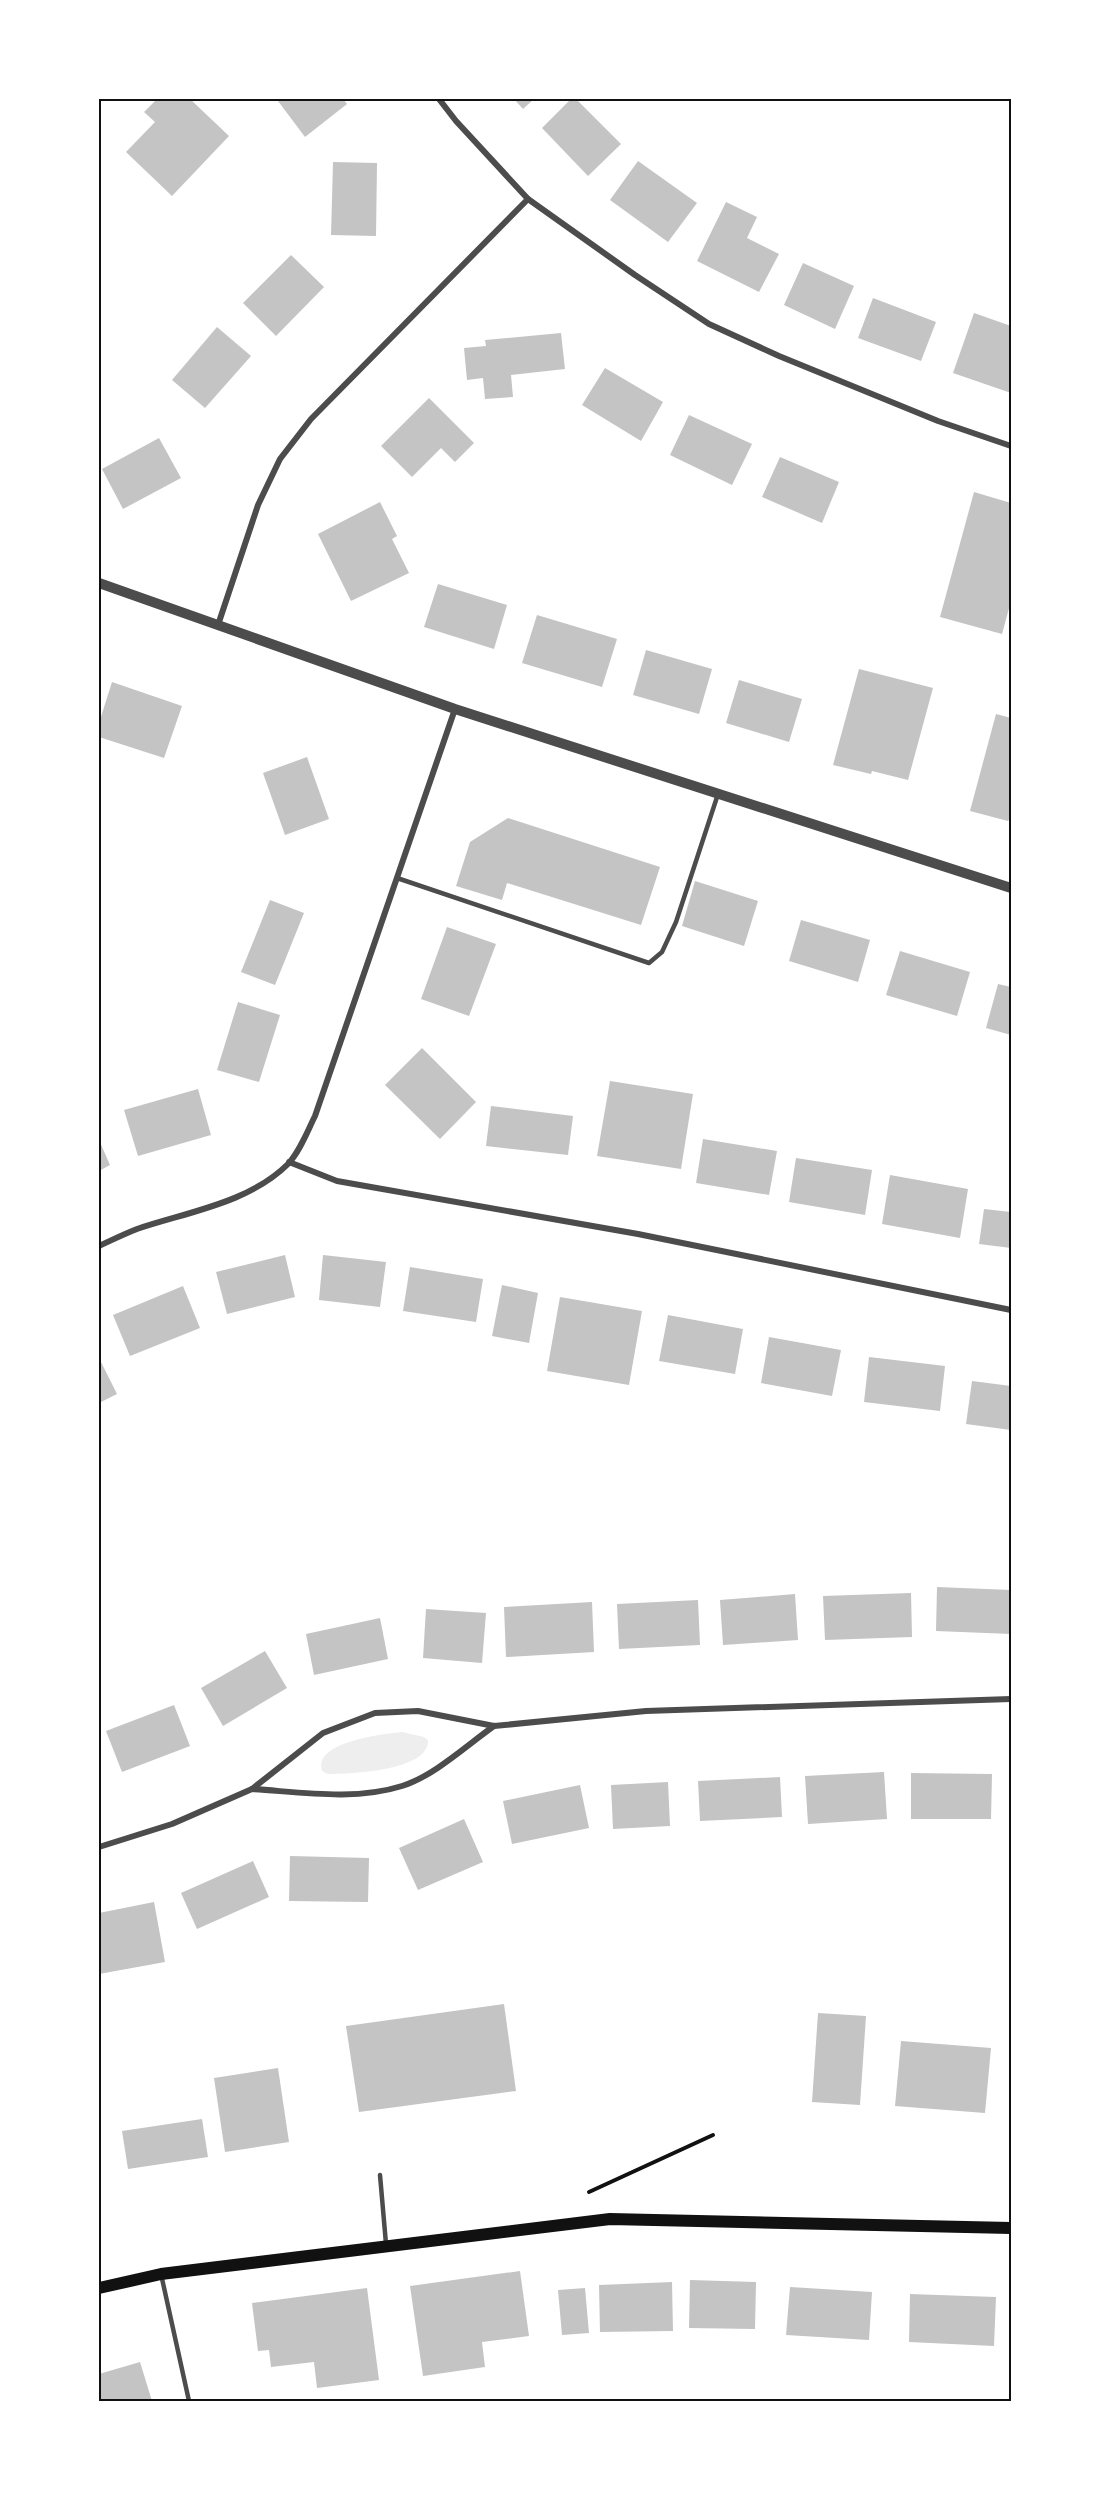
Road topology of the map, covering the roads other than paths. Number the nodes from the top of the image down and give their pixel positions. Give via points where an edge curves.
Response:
1 (439, 99) edge
2 (528, 199) junction
3 (1011, 446) edge
4 (99, 583) edge
5 (218, 625) junction
6 (455, 709) junction
7 (718, 794) junction
8 (397, 878) junction
9 (1011, 888) edge
10 (289, 1162) junction
11 (99, 1246) edge
12 (1011, 1310) edge
13 (1011, 1699) edge
14 (494, 1726) junction
15 (252, 1789) junction
16 (99, 1847) edge
17 (380, 2175) dead end
18 (1011, 2228) edge
19 (387, 2247) junction
20 (161, 2274) junction
21 (99, 2289) edge
22 (189, 2401) edge

1 - 2 street
2 - 3 street via 710,324 938,421
2 - 5 street via 311,419 280,459 258,505
4 - 5 street
5 - 6 street
6 - 7 street
6 - 8 street
7 - 8 lane via 676,922 662,952 649,963
7 - 9 street
8 - 10 street via 315,1116
10 - 11 street via 267,1182 240,1196 135,1230
10 - 12 street via 338,1181 638,1234
13 - 14 street via 646,1711
14 - 15 street via 439,1767 403,1786 366,1793
14 - 15 street via 418,1711 375,1713 323,1732
15 - 16 street via 172,1824
17 - 19 lane
18 - 19 main road via 610,2220
19 - 20 main road
20 - 21 main road
20 - 22 lane

